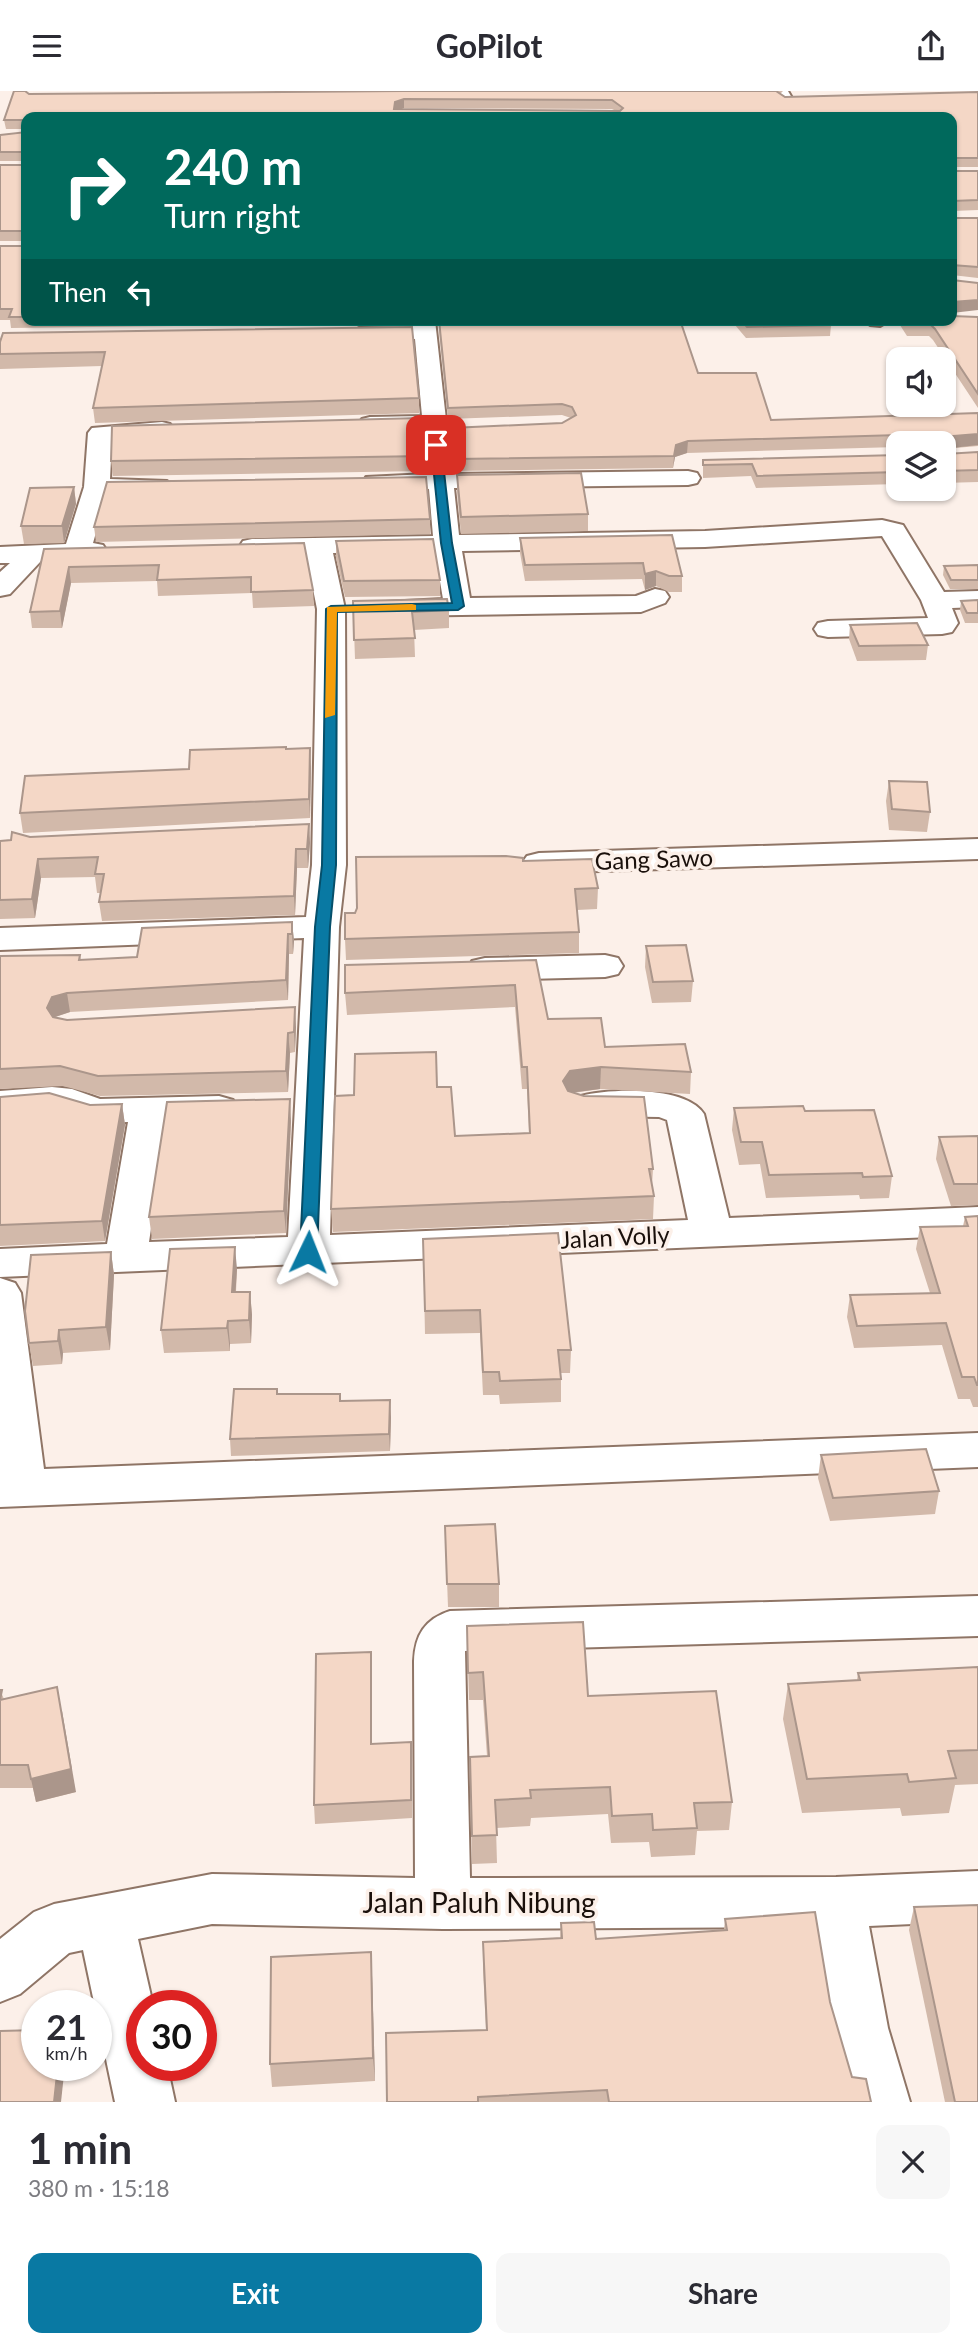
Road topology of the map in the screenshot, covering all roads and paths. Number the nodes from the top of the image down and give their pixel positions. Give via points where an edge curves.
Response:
1 (414, 326) edge
2 (424, 326) edge
3 (342, 333) edge
4 (342, 424) edge
5 (434, 426) junction
6 (185, 428) edge
7 (460, 429) edge
8 (440, 481) junction
9 (357, 482) edge
10 (179, 485) edge
11 (97, 487) junction
12 (697, 499) junction
13 (447, 543) junction
14 (318, 546) junction
15 (224, 548) edge
16 (77, 551) junction
17 (117, 551) edge
18 (34, 553) junction
19 (0, 555) edge
20 (0, 588) edge
21 (656, 597) dead end
22 (978, 599) edge
23 (934, 600) junction
24 (458, 606) junction
25 (352, 609) junction
26 (828, 629) dead end
27 (978, 849) edge
28 (505, 863) edge
29 (322, 927) junction
30 (0, 939) edge
31 (605, 966) dead end
32 (456, 970) edge
33 (320, 1012) junction
34 (278, 1014) edge
35 (0, 1103) edge
36 (584, 1104) edge
37 (314, 1105) junction
38 (149, 1110) junction
39 (978, 1221) edge
40 (712, 1233) junction
41 (308, 1252) junction
42 (126, 1259) junction
43 (0, 1263) edge
44 (0, 1293) edge
45 (978, 1450) edge
46 (12, 1488) edge
47 (978, 1616) edge
48 (978, 1896) edge
49 (836, 1902) junction
50 (443, 1904) junction
51 (106, 1922) junction
52 (0, 1975) edge
53 (145, 2102) edge
54 (880, 2102) edge

1 - 3 street
2 - 5 street
4 - 5 street
5 - 7 street
5 - 8 street
6 - 11 street via 100,433
8 - 9 street
8 - 12 street
8 - 13 street
10 - 11 street
11 - 16 street
12 - 13 street
12 - 23 street via 888,529 896,534
13 - 14 street
13 - 24 street
14 - 15 street
14 - 25 street
16 - 17 street
16 - 18 street
18 - 19 street
18 - 20 street
21 - 24 street via 640,604
22 - 23 street
23 - 26 street via 942,626
24 - 25 street
25 - 29 street via 313,831 342,865
27 - 28 street, Gang Sawo
29 - 30 street
29 - 33 street via 335,974
31 - 32 street
33 - 34 street
33 - 37 street
35 - 38 street via 51,1099 72,1101 87,1111
36 - 40 street via 681,1109
37 - 38 street
37 - 41 street
38 - 42 street
39 - 40 street, Jalan Volly
40 - 41 street, Jalan Volly
41 - 42 street, Jalan Volly
42 - 43 street, Jalan Volly
44 - 46 street
45 - 46 street
47 - 50 street via 450,1631 440,1644 439,1661
48 - 49 street, Jalan Paluh Nibung
49 - 50 street, Jalan Paluh Nibung
49 - 54 street via 858,2028
50 - 51 street, Jalan Paluh Nibung via 212,1899
51 - 52 street, Jalan Paluh Nibung via 54,1930
51 - 53 street

